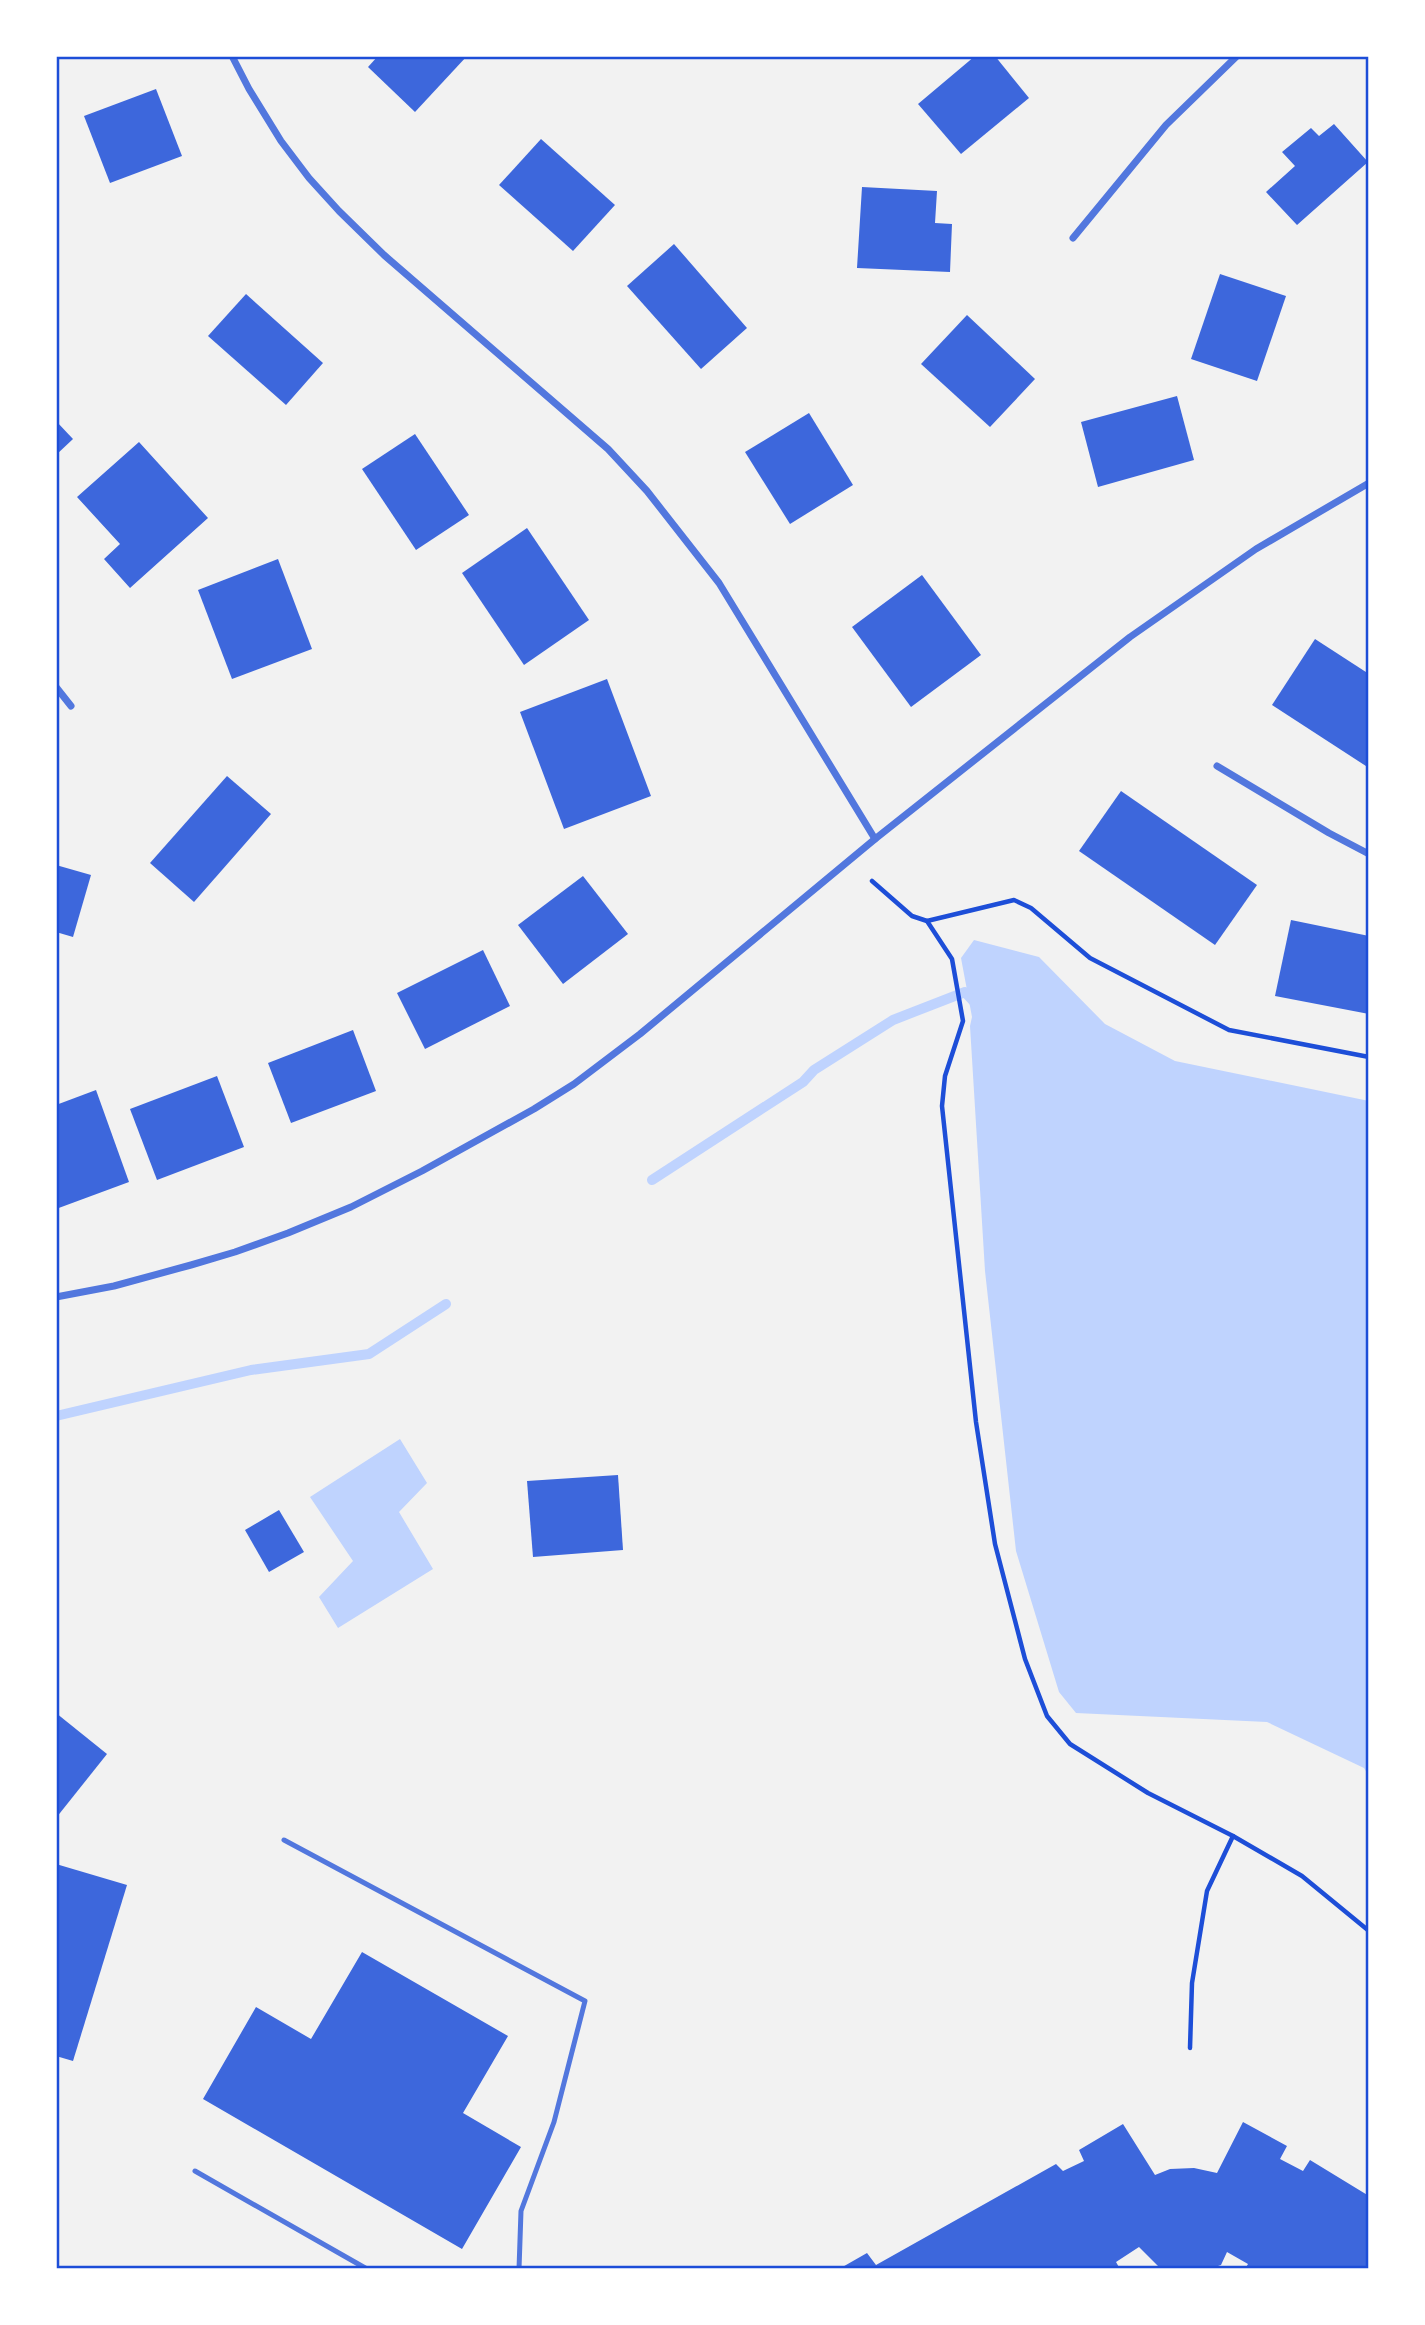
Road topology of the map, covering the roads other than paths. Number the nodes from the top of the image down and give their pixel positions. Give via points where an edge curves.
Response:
1 (232, 56) edge
2 (1237, 56) edge
3 (1073, 238) dead end
4 (1369, 483) edge
5 (56, 687) edge
6 (71, 706) dead end
7 (1217, 766) dead end
8 (875, 839) junction
9 (1369, 854) edge
10 (56, 1297) edge
11 (284, 1840) dead end
12 (195, 2171) dead end
13 (368, 2269) edge
14 (519, 2269) edge

1 - 8 street via 281,141 339,211 608,449 647,491 719,583
2 - 3 street via 1166,125
4 - 8 street via 1256,549 1130,637
5 - 6 street
7 - 9 street
8 - 10 street via 640,1034 534,1109 351,1207 288,1233 114,1286
11 - 14 lane via 585,2001 554,2122 521,2211
12 - 13 lane

